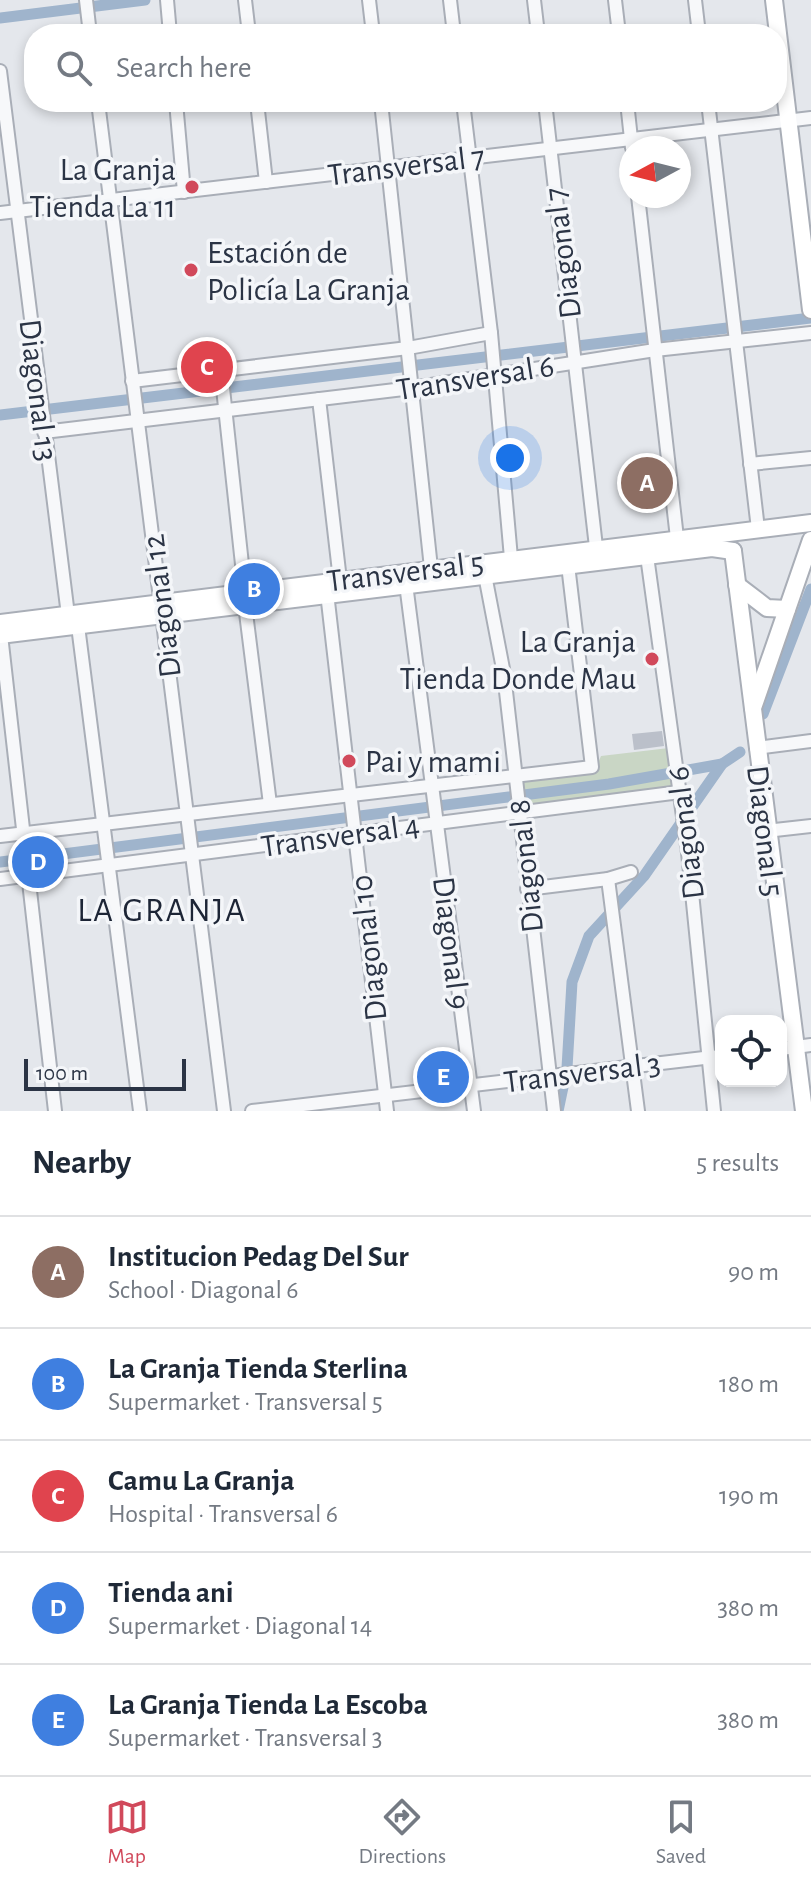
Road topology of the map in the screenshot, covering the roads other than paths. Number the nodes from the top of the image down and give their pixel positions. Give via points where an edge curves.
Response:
1 (245, 0) edge
2 (369, 0) edge
3 (450, 0) edge
4 (534, 0) edge
5 (615, 0) edge
6 (695, 0) edge
7 (774, 0) edge
8 (167, 2) edge
9 (169, 24) edge
10 (248, 24) edge
11 (372, 24) edge
12 (453, 24) edge
13 (537, 24) edge
14 (618, 24) edge
15 (698, 24) edge
16 (777, 24) edge
17 (0, 71) edge
18 (787, 111) edge
19 (99, 112) edge
20 (177, 112) edge
21 (258, 112) edge
22 (382, 112) edge
23 (464, 112) edge
24 (546, 112) edge
25 (628, 112) edge
26 (709, 112) edge
27 (811, 118) edge
28 (788, 120) junction
29 (711, 129) junction
30 (631, 136) edge
31 (672, 136) edge
32 (619, 144) edge
33 (550, 148) junction
34 (470, 158) junction
35 (388, 167) junction
36 (266, 182) junction
37 (184, 192) junction
38 (110, 200) junction
39 (639, 208) edge
40 (17, 211) junction
41 (0, 213) edge
42 (810, 300) edge
43 (491, 333) junction
44 (811, 333) edge
45 (654, 340) junction
46 (737, 341) junction
47 (408, 352) junction
48 (575, 358) junction
49 (221, 370) junction
50 (493, 377) junction
51 (412, 385) junction
52 (133, 387) junction
53 (319, 399) junction
54 (226, 411) junction
55 (138, 418) junction
56 (44, 429) junction
57 (811, 458) edge
58 (750, 464) junction
59 (811, 523) edge
60 (763, 528) junction
61 (677, 538) junction
62 (596, 547) junction
63 (809, 547) edge
64 (733, 551) junction
65 (647, 556) junction
66 (511, 558) junction
67 (568, 565) junction
68 (431, 568) junction
69 (485, 575) junction
70 (340, 580) junction
71 (406, 584) junction
72 (737, 585) junction
73 (327, 593) junction
74 (245, 598) junction
75 (162, 609) junction
76 (787, 609) junction
77 (73, 620) junction
78 (0, 631) edge
79 (753, 730) junction
80 (811, 741) edge
81 (516, 779) junction
82 (679, 786) junction
83 (432, 790) junction
84 (351, 798) junction
85 (270, 804) junction
86 (520, 805) junction
87 (186, 817) junction
88 (436, 819) junction
89 (811, 826) edge
90 (355, 828) junction
91 (106, 831) junction
92 (766, 831) junction
93 (25, 833) junction
94 (0, 836) edge
95 (191, 852) junction
96 (110, 864) junction
97 (631, 872) dead end
98 (30, 874) junction
99 (0, 879) edge
100 (608, 879) junction
101 (527, 889) junction
102 (796, 1047) edge
103 (715, 1056) edge
104 (706, 1057) junction
105 (632, 1066) junction
106 (554, 1075) junction
107 (471, 1085) junction
108 (385, 1095) junction
109 (305, 1108) edge
110 (55, 1111) edge
111 (140, 1111) edge
112 (224, 1111) edge
113 (252, 1111) edge
114 (387, 1111) edge
115 (474, 1111) edge
116 (554, 1111) edge
117 (638, 1111) edge
118 (714, 1111) edge
119 (804, 1111) edge

1 - 10 street
2 - 11 street
3 - 12 street
4 - 13 street
5 - 14 street
6 - 15 street
7 - 16 street
8 - 9 street
17 - 40 street, Diagonal 13
18 - 28 street
19 - 38 street, Diagonal 12
20 - 37 street
21 - 36 street
22 - 35 street
23 - 34 street
24 - 33 street, Diagonal 7
25 - 30 street
26 - 29 street
27 - 28 street, Transversal 7
28 - 29 street, Transversal 7
28 - 42 street
29 - 31 street, Transversal 7
29 - 46 street
32 - 33 street, Transversal 7
33 - 34 street, Transversal 7
33 - 48 street, Diagonal 7
34 - 35 street, Transversal 7
34 - 43 street
35 - 36 street, Transversal 7
35 - 47 street
36 - 37 street, Transversal 7
37 - 38 street, Transversal 7
38 - 40 street, Transversal 7
38 - 52 street, Diagonal 12
39 - 45 street
40 - 41 street, Transversal 7
40 - 56 street, Diagonal 13
43 - 47 street, Transversal 6
43 - 50 street
44 - 46 street, Transversal 6
45 - 46 street, Transversal 6
45 - 48 street, Transversal 6
45 - 61 street
46 - 58 street
47 - 49 street, Transversal 6
47 - 51 street
48 - 50 street, Transversal 6
48 - 62 street, Diagonal 7
49 - 52 street, Transversal 6
49 - 54 street
50 - 51 street, Transversal 6
50 - 66 street
51 - 53 street, Transversal 6
51 - 68 street
52 - 55 street, Diagonal 12
53 - 54 street, Transversal 6
53 - 70 street
54 - 55 street, Transversal 6
54 - 74 street
55 - 56 street, Transversal 6
55 - 75 street, Diagonal 12
56 - 77 street, Diagonal 13
57 - 58 street
58 - 60 street
59 - 60 street, Transversal 5
60 - 61 street, Transversal 5
60 - 63 street
60 - 64 street via 740,539
61 - 62 street, Transversal 5
62 - 66 street, Transversal 5
63 - 76 street
64 - 65 street, Transversal 5 via 712,548
64 - 72 street, Diagonal 5
65 - 67 street, Transversal 5
65 - 82 street, Diagonal 6
66 - 68 street, Transversal 5
67 - 69 street, Transversal 5
67 - 81 street via 592,767
68 - 70 street, Transversal 5
69 - 71 street, Transversal 5
69 - 81 street, Diagonal 8
70 - 74 street, Transversal 5
71 - 73 street, Transversal 5
71 - 83 street, Diagonal 9
72 - 76 street via 767,608
72 - 79 street, Diagonal 5
73 - 74 street, Transversal 5
73 - 84 street, Diagonal 10
74 - 75 street, Transversal 5
74 - 85 street
75 - 77 street, Transversal 5
75 - 87 street, Diagonal 12
76 - 79 street
77 - 78 street, Transversal 5
77 - 91 street, Diagonal 13
78 - 93 street
79 - 80 street
79 - 92 street, Diagonal 5
81 - 83 street
81 - 86 street, Diagonal 8
82 - 86 street, Transversal 4
82 - 104 street, Diagonal 6
83 - 84 street
83 - 88 street, Diagonal 9
84 - 85 street
84 - 90 street, Diagonal 10
85 - 87 street
86 - 88 street, Transversal 4
86 - 101 street, Diagonal 8
87 - 91 street
87 - 95 street, Diagonal 12
88 - 90 street, Transversal 4
88 - 107 street, Diagonal 9
89 - 92 street
90 - 95 street, Transversal 4
90 - 108 street, Diagonal 10
91 - 93 street
91 - 96 street, Diagonal 13
92 - 102 street, Diagonal 5
93 - 94 street
93 - 98 street
95 - 96 street, Transversal 4
95 - 112 street, Diagonal 12
96 - 98 street, Transversal 4
96 - 111 street, Diagonal 13
97 - 100 street
98 - 99 street, Transversal 4
98 - 110 street
100 - 101 street
100 - 105 street
101 - 106 street, Diagonal 8
102 - 119 street, Diagonal 5
103 - 104 street, Transversal 3
104 - 105 street, Transversal 3
104 - 118 street, Diagonal 6
105 - 106 street, Transversal 3
105 - 117 street
106 - 107 street, Transversal 3
106 - 116 street, Diagonal 8
107 - 108 street, Transversal 3
107 - 115 street, Diagonal 9
108 - 109 street, Transversal 3
108 - 114 street, Diagonal 10
109 - 113 street, Transversal 3

